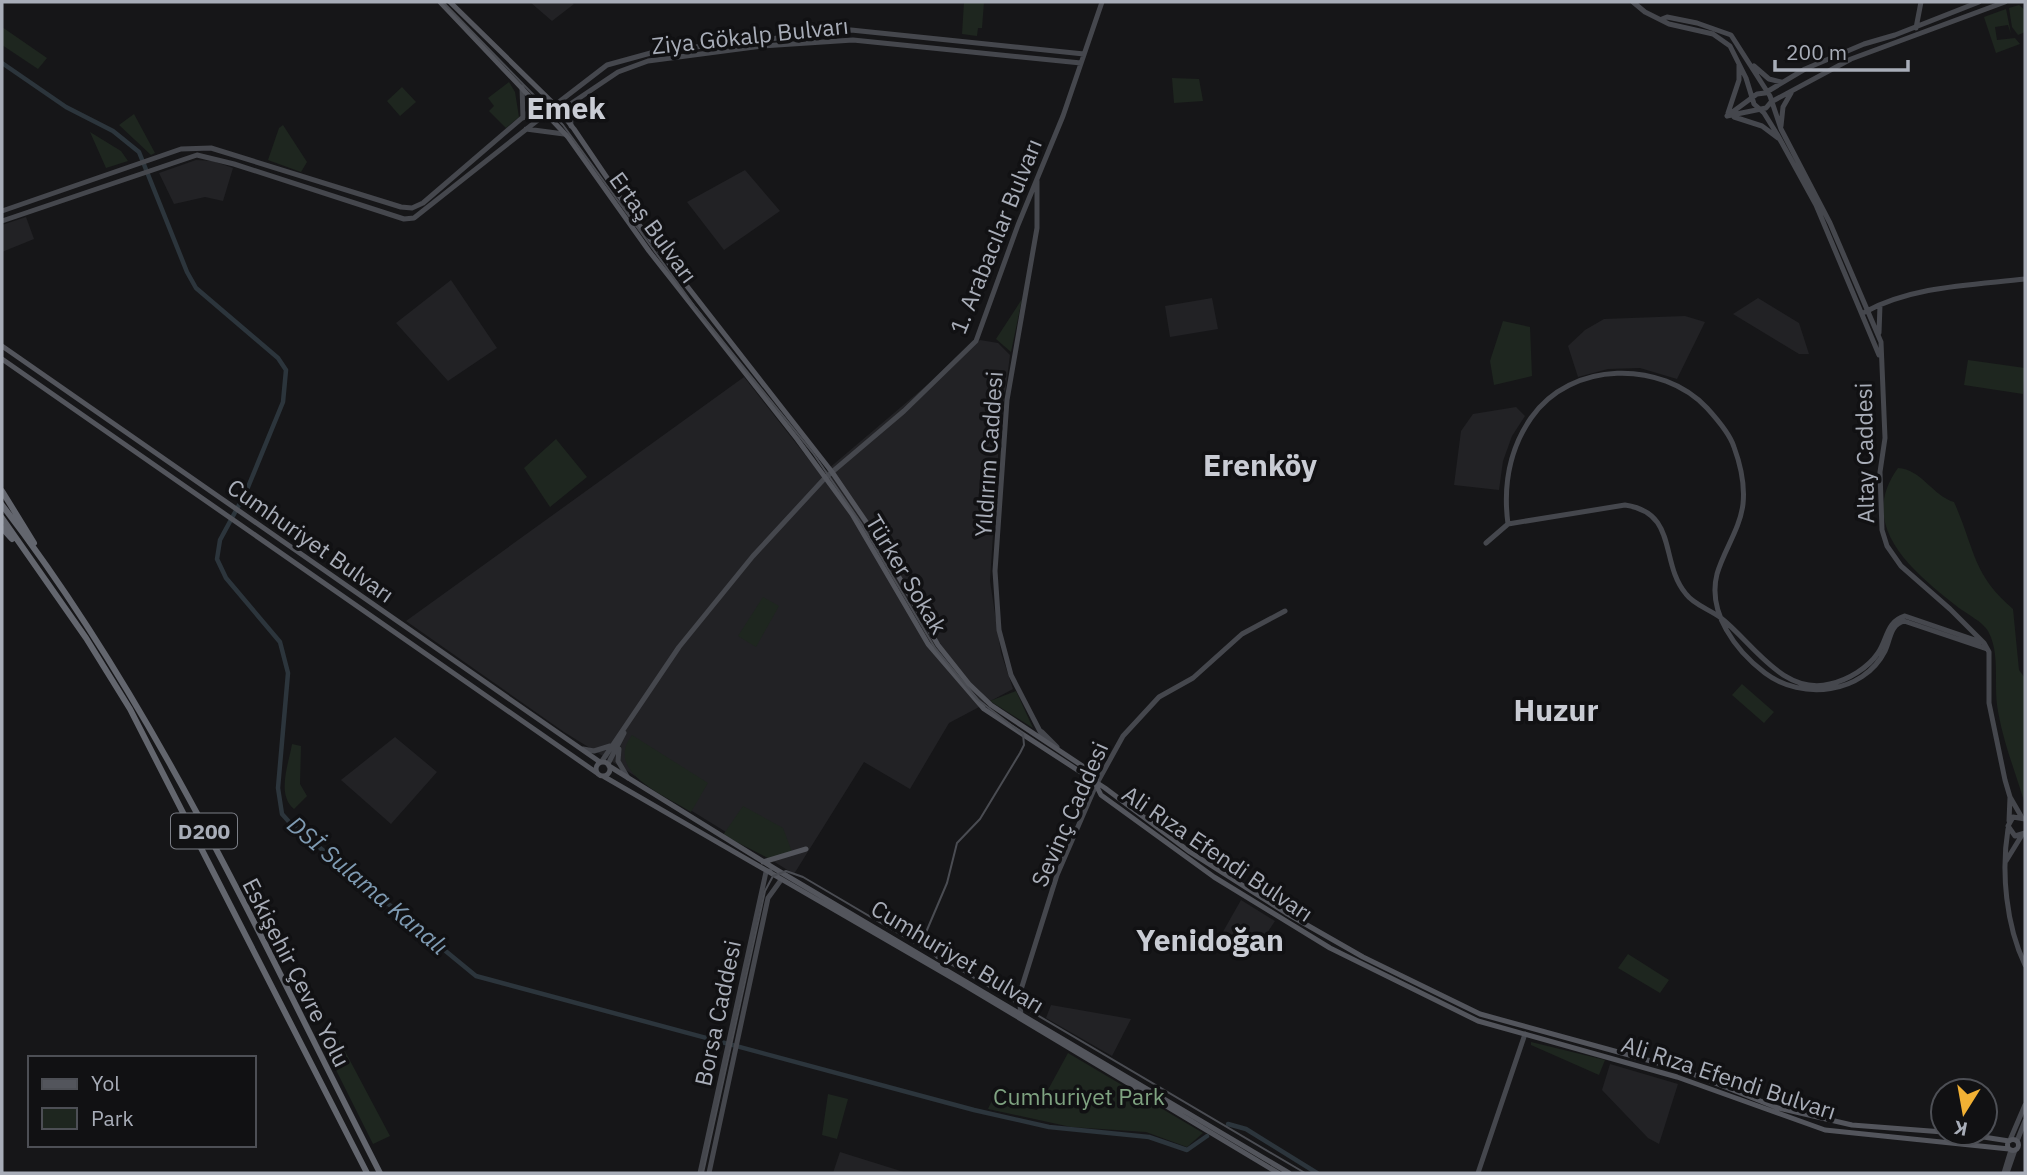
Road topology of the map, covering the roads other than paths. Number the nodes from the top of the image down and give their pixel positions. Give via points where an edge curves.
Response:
1 (440, 2) edge
2 (450, 2) edge
3 (1102, 2) edge
4 (1633, 2) edge
5 (1921, 2) edge
6 (1979, 2) edge
7 (2005, 2) edge
8 (1662, 19) junction
9 (1916, 28) junction
10 (1084, 54) junction
11 (1750, 61) junction
12 (1739, 62) junction
13 (1081, 63) junction
14 (1781, 82) junction
15 (522, 87) junction
16 (1793, 90) junction
17 (1765, 93) junction
18 (545, 96) junction
19 (570, 96) junction
20 (1754, 99) junction
21 (576, 101) junction
22 (1771, 102) junction
23 (555, 105) junction
24 (542, 107) junction
25 (1761, 109) junction
26 (560, 111) junction
27 (549, 115) junction
28 (1727, 116) junction
29 (523, 118) junction
30 (571, 126) junction
31 (526, 129) junction
32 (1781, 129) junction
33 (568, 136) junction
34 (1780, 139) junction
35 (1037, 174) junction
36 (2, 211) edge
37 (2, 221) edge
38 (2025, 279) edge
39 (1880, 305) junction
40 (1867, 311) junction
41 (1860, 315) junction
42 (1879, 333) junction
43 (2, 346) edge
44 (1880, 357) junction
45 (2, 359) edge
46 (166, 460) junction
47 (160, 467) junction
48 (829, 477) junction
49 (836, 478) joint
50 (2, 491) edge
51 (2, 505) edge
52 (2, 518) edge
53 (1508, 524) junction
54 (2, 528) edge
55 (1486, 543) dead end
56 (37, 552) junction
57 (25, 554) junction
58 (1286, 611) dead end
59 (1723, 619) junction
60 (431, 645) junction
61 (1986, 646) junction
62 (426, 652) junction
63 (1040, 730) junction
64 (1044, 739) junction
65 (616, 745) junction
66 (1058, 748) junction
67 (582, 749) junction
68 (1058, 758) junction
69 (605, 763) junction
70 (600, 774) junction
71 (628, 778) junction
72 (1096, 785) junction
73 (2010, 797) junction
74 (2023, 818) edge
75 (2009, 821) junction
76 (2008, 829) junction
77 (2024, 834) edge
78 (806, 849) dead end
79 (763, 862) junction
80 (2006, 862) junction
81 (777, 870) junction
82 (766, 872) junction
83 (781, 880) junction
84 (2025, 965) edge
85 (1018, 1011) junction
86 (1026, 1023) junction
87 (1525, 1034) junction
88 (2025, 1105) edge
89 (2025, 1121) edge
90 (1929, 1131) edge
91 (1999, 1142) edge
92 (2025, 1142) edge
93 (2013, 1145) junction
94 (2025, 1149) edge
95 (367, 1173) edge
96 (380, 1173) edge
97 (700, 1173) edge
98 (709, 1173) edge
99 (1278, 1173) edge
100 (1289, 1173) edge
101 (1478, 1173) edge
102 (2006, 1173) edge

1 - 15 main road, Ertaş Bulvarı
2 - 18 main road, Ertaş Bulvarı
3 - 10 main road, 1. Arabacılar Bulvarı
4 - 8 main road
5 - 9 main road
6 - 9 main road
7 - 16 main road via 1851,60
8 - 11 main road via 1725,32
8 - 12 main road via 1719,37
9 - 14 main road via 1864,44
10 - 13 main road, 1. Arabacılar Bulvarı
10 - 19 main road, Ziya Gökalp Bulvarı via 870,31 811,33 658,51 619,61 602,68
11 - 14 main road via 1769,79
11 - 17 main road
12 - 20 main road
12 - 28 main road via 1739,80
13 - 21 main road, Ziya Gökalp Bulvarı via 821,41 648,61 618,72
13 - 35 main road, 1. Arabacılar Bulvarı
14 - 17 main road
15 - 24 main road, Ertaş Bulvarı
15 - 29 main road
16 - 22 main road
16 - 32 main road via 1783,107
17 - 20 main road
17 - 22 main road
18 - 19 main road
18 - 23 main road, Ertaş Bulvarı
19 - 23 main road, Ziya Gökalp Bulvarı
20 - 25 main road
20 - 28 main road
21 - 26 main road, Ziya Gökalp Bulvarı
21 - 30 main road via 570,108
22 - 25 main road
22 - 32 main road, Altay Caddesi
23 - 24 main road
23 - 26 main road, Ertaş Bulvarı
24 - 27 main road, Ertaş Bulvarı
24 - 29 main road
25 - 28 main road
25 - 34 main road, Altay Caddesi
26 - 27 main road, Ziya Gökalp Bulvarı
26 - 30 main road, Ertaş Bulvarı
27 - 31 main road, Ziya Gökalp Bulvarı
27 - 33 main road, Ertaş Bulvarı
28 - 34 main road via 1762,126
29 - 36 main road via 412,208 211,148 181,149
30 - 48 main road, Ertaş Bulvarı via 637,222
31 - 33 main road
31 - 37 main road, Ziya Gökalp Bulvarı via 414,218 404,219 197,155
32 - 40 main road, Altay Caddesi via 1816,193
33 - 48 main road, Ertaş Bulvarı via 656,262
34 - 41 main road, Altay Caddesi via 1816,205
35 - 48 main road, 1. Arabacılar Bulvarı via 976,341
35 - 63 main road, Yıldırım Caddesi via 1035,240 1007,400 995,571 999,630 1011,675
38 - 39 main road via 1923,292
39 - 40 main road
39 - 42 main road
40 - 41 main road
40 - 42 main road, Altay Caddesi
41 - 44 main road, Altay Caddesi
42 - 44 main road, Altay Caddesi
43 - 46 main road, Cumhuriyet Bulvarı
44 - 61 main road, Altay Caddesi via 1885,438 1880,516 1887,546 1919,584
45 - 47 main road, Cumhuriyet Bulvarı
46 - 47 main road
46 - 60 main road, Cumhuriyet Bulvarı
47 - 62 main road, Cumhuriyet Bulvarı
48 - 49 main road, Ertaş Bulvarı
48 - 65 main road, 1. Arabacılar Bulvarı via 753,556 679,647
48 - 68 main road, Türker Sokak via 914,625 957,680 984,709
49 - 64 main road, Türker Sokak via 938,645 983,698
50 - 56 highway
51 - 56 highway, Eskişehir Çevre Yolu / D200
52 - 57 highway, Eskişehir Çevre Yolu / D200
53 - 55 main road
53 - 59 main road via 1625,505 1642,507 1662,531 1686,595
53 - 59 main road via 1504,499 1516,444 1532,416 1558,393 1588,379 1621,372 1654,375 1679,384 1712,413 1733,444 1744,480 1740,520 1717,575
54 - 57 highway
56 - 96 highway, Eskişehir Çevre Yolu / D200 via 136,702
57 - 95 highway, Eskişehir Çevre Yolu / D200 via 130,709
58 - 72 main road, Sevinç Caddesi via 1242,634 1193,678 1159,697 1123,736
59 - 61 main road via 1764,661 1809,684 1828,685 1871,663 1891,624 1905,616
60 - 62 main road
60 - 67 main road, Cumhuriyet Bulvarı
61 - 73 main road via 1989,703
62 - 70 main road, Cumhuriyet Bulvarı
63 - 64 main road
63 - 66 main road
64 - 66 main road, Türker Sokak
64 - 68 main road
65 - 67 main road
65 - 69 main road, 1. Arabacılar Bulvarı
65 - 71 main road via 618,761
66 - 72 main road via 1096,775
67 - 69 main road, Cumhuriyet Bulvarı
68 - 72 main road, Türker Sokak
69 - 70 main road via 596,766
69 - 70 main road via 609,772
69 - 71 main road, Cumhuriyet Bulvarı
70 - 82 main road, Cumhuriyet Bulvarı
71 - 79 main road, Cumhuriyet Bulvarı
72 - 85 main road, Sevinç Caddesi via 1057,875 1024,974
72 - 87 main road, Ali Rıza Efendi Bulvarı via 1101,795 1144,828 1282,920 1460,1013
72 - 90 main road, Ali Rıza Efendi Bulvarı via 1286,913 1480,1014 1681,1069 1778,1108 1852,1125
73 - 74 main road
73 - 75 main road
74 - 75 main road
75 - 76 main road
76 - 77 main road via 2015,836
76 - 80 main road
77 - 80 main road
78 - 79 main road
79 - 81 main road, Cumhuriyet Bulvarı
80 - 84 main road via 2012,925
81 - 82 main road
81 - 85 main road, Cumhuriyet Bulvarı
82 - 83 main road, Cumhuriyet Bulvarı
82 - 97 main road, Borsa Caddesi
83 - 86 main road, Cumhuriyet Bulvarı
83 - 98 main road, Borsa Caddesi via 768,898
85 - 86 main road
85 - 100 main road, Cumhuriyet Bulvarı
86 - 99 main road, Cumhuriyet Bulvarı
87 - 93 main road, Ali Rıza Efendi Bulvarı via 1677,1077 1825,1130
87 - 101 main road
88 - 93 main road
89 - 93 main road
91 - 93 main road
92 - 93 main road
93 - 94 main road
93 - 102 main road

